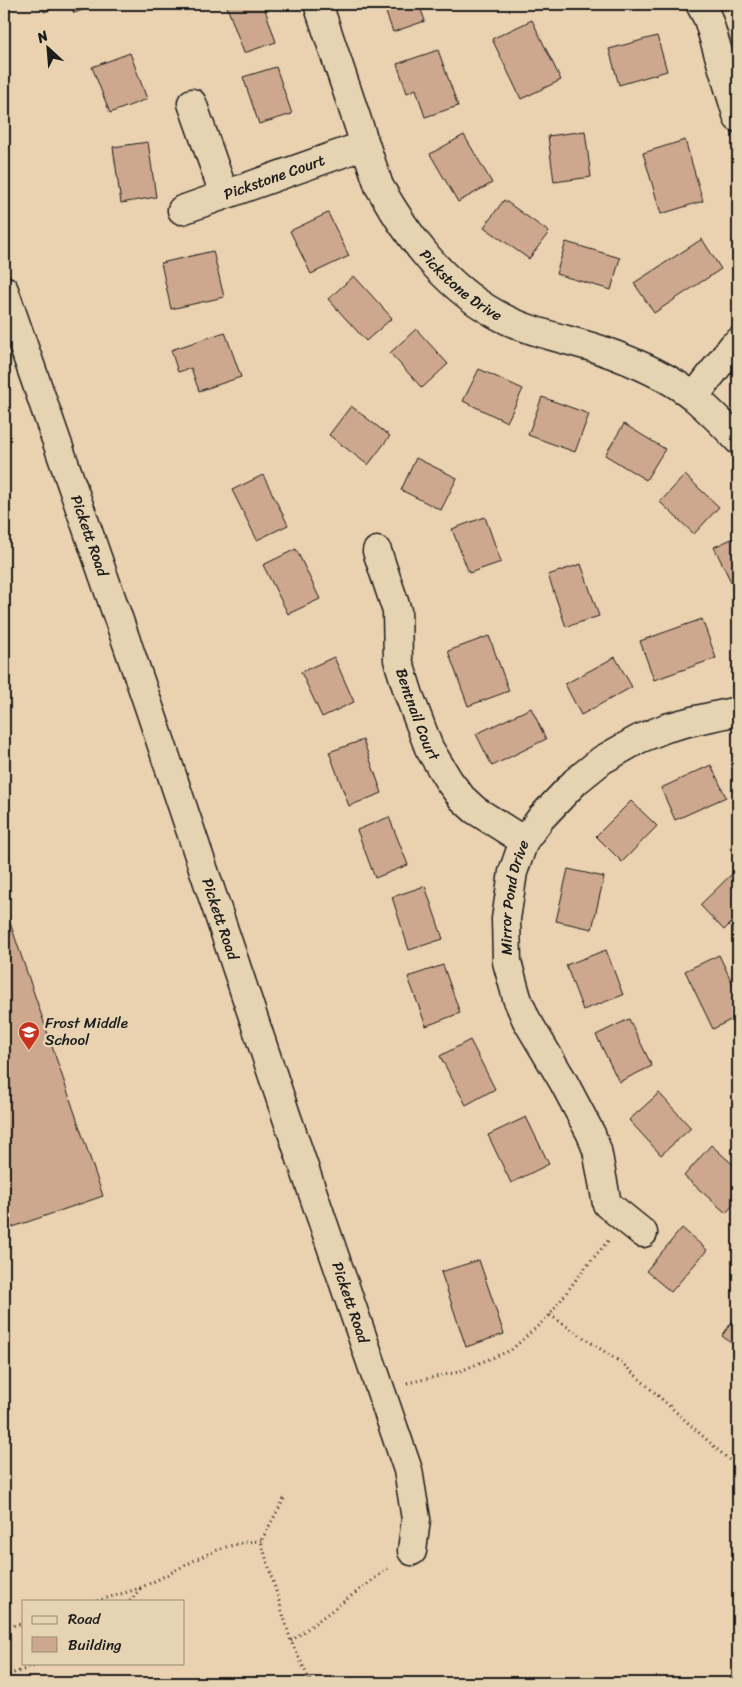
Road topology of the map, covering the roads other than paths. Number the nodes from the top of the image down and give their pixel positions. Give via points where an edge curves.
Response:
1 (318, 4) edge
2 (700, 4) edge
3 (192, 103) dead end
4 (738, 118) edge
5 (365, 145) junction
6 (224, 194) junction
7 (182, 210) dead end
8 (4, 290) edge
9 (738, 342) edge
10 (694, 397) junction
11 (738, 440) edge
12 (377, 551) dead end
13 (738, 711) edge
14 (524, 841) junction
15 (634, 1226) road end
16 (412, 1551) road end

1 - 5 street, Pickstone Drive
2 - 4 street via 708,19
3 - 6 street
5 - 6 street, Pickstone Court
5 - 10 street, Pickstone Drive via 379,186 398,218 423,253 466,295 525,328 598,349 652,370
6 - 7 street, Pickstone Court
8 - 16 street, Pickett Road via 150,707 408,1470 416,1519
9 - 10 street
10 - 11 street, Pickstone Drive
12 - 14 street, Bentnail Court via 397,611 398,660 429,748 462,798
13 - 14 street, Mirror Pond Drive via 666,728 602,760 540,818
14 - 15 street, Mirror Pond Drive via 513,872 506,919 507,962 517,998 591,1134 607,1204

